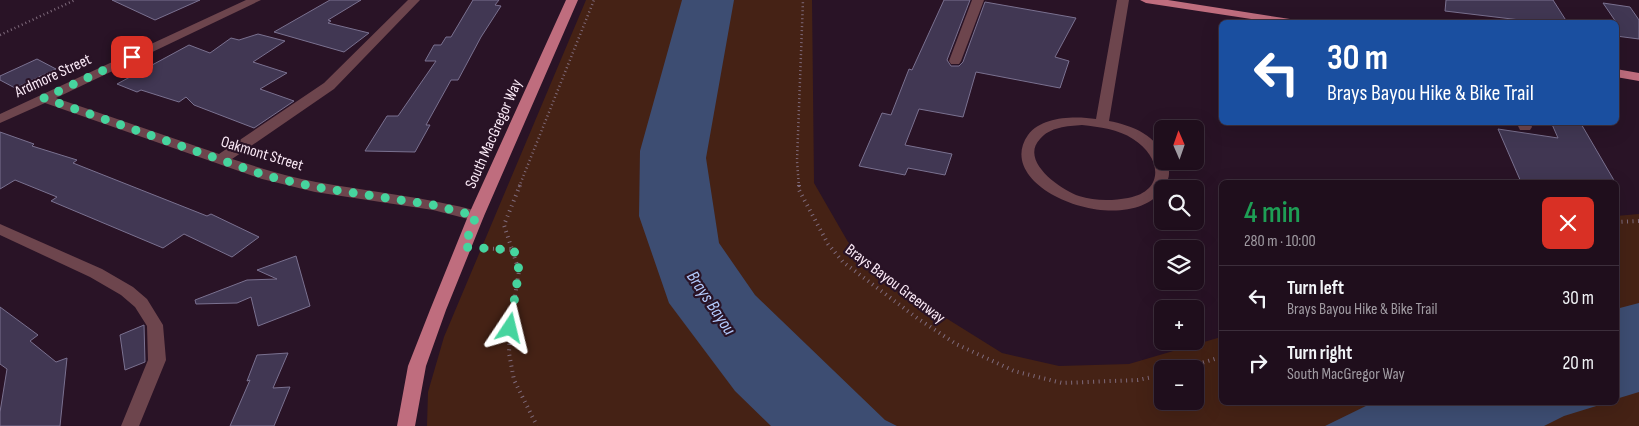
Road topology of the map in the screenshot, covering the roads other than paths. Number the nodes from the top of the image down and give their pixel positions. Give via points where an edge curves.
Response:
1 (255, 0) edge
2 (414, 0) edge
3 (572, 0) edge
4 (978, 0) edge
5 (1123, 0) edge
6 (1146, 0) edge
7 (1277, 20) edge
8 (955, 61) dead end
9 (1619, 74) edge
10 (1639, 77) edge
11 (44, 98) junction
12 (0, 119) edge
13 (1102, 123) junction
14 (221, 160) junction
15 (476, 216) junction
16 (0, 229) edge
17 (130, 426) edge
18 (406, 426) edge

1 - 11 street, Ardmore Street
2 - 14 street via 338,78
3 - 15 main road, South MacGregor Way
4 - 8 street
5 - 13 street
6 - 7 main road
9 - 10 main road
11 - 12 street, Ardmore Street
11 - 14 street, Oakmont Street
13 - 13 street via 1063,122 1035,136 1028,148 1028,160 1035,174 1066,197 1088,203 1131,204 1148,197 1160,187 1164,175 1162,161 1154,148 1122,128
14 - 15 street, Oakmont Street via 267,176 315,187 433,205
15 - 18 main road, South MacGregor Way via 417,366
16 - 17 street via 96,273 141,303 155,325 157,360

